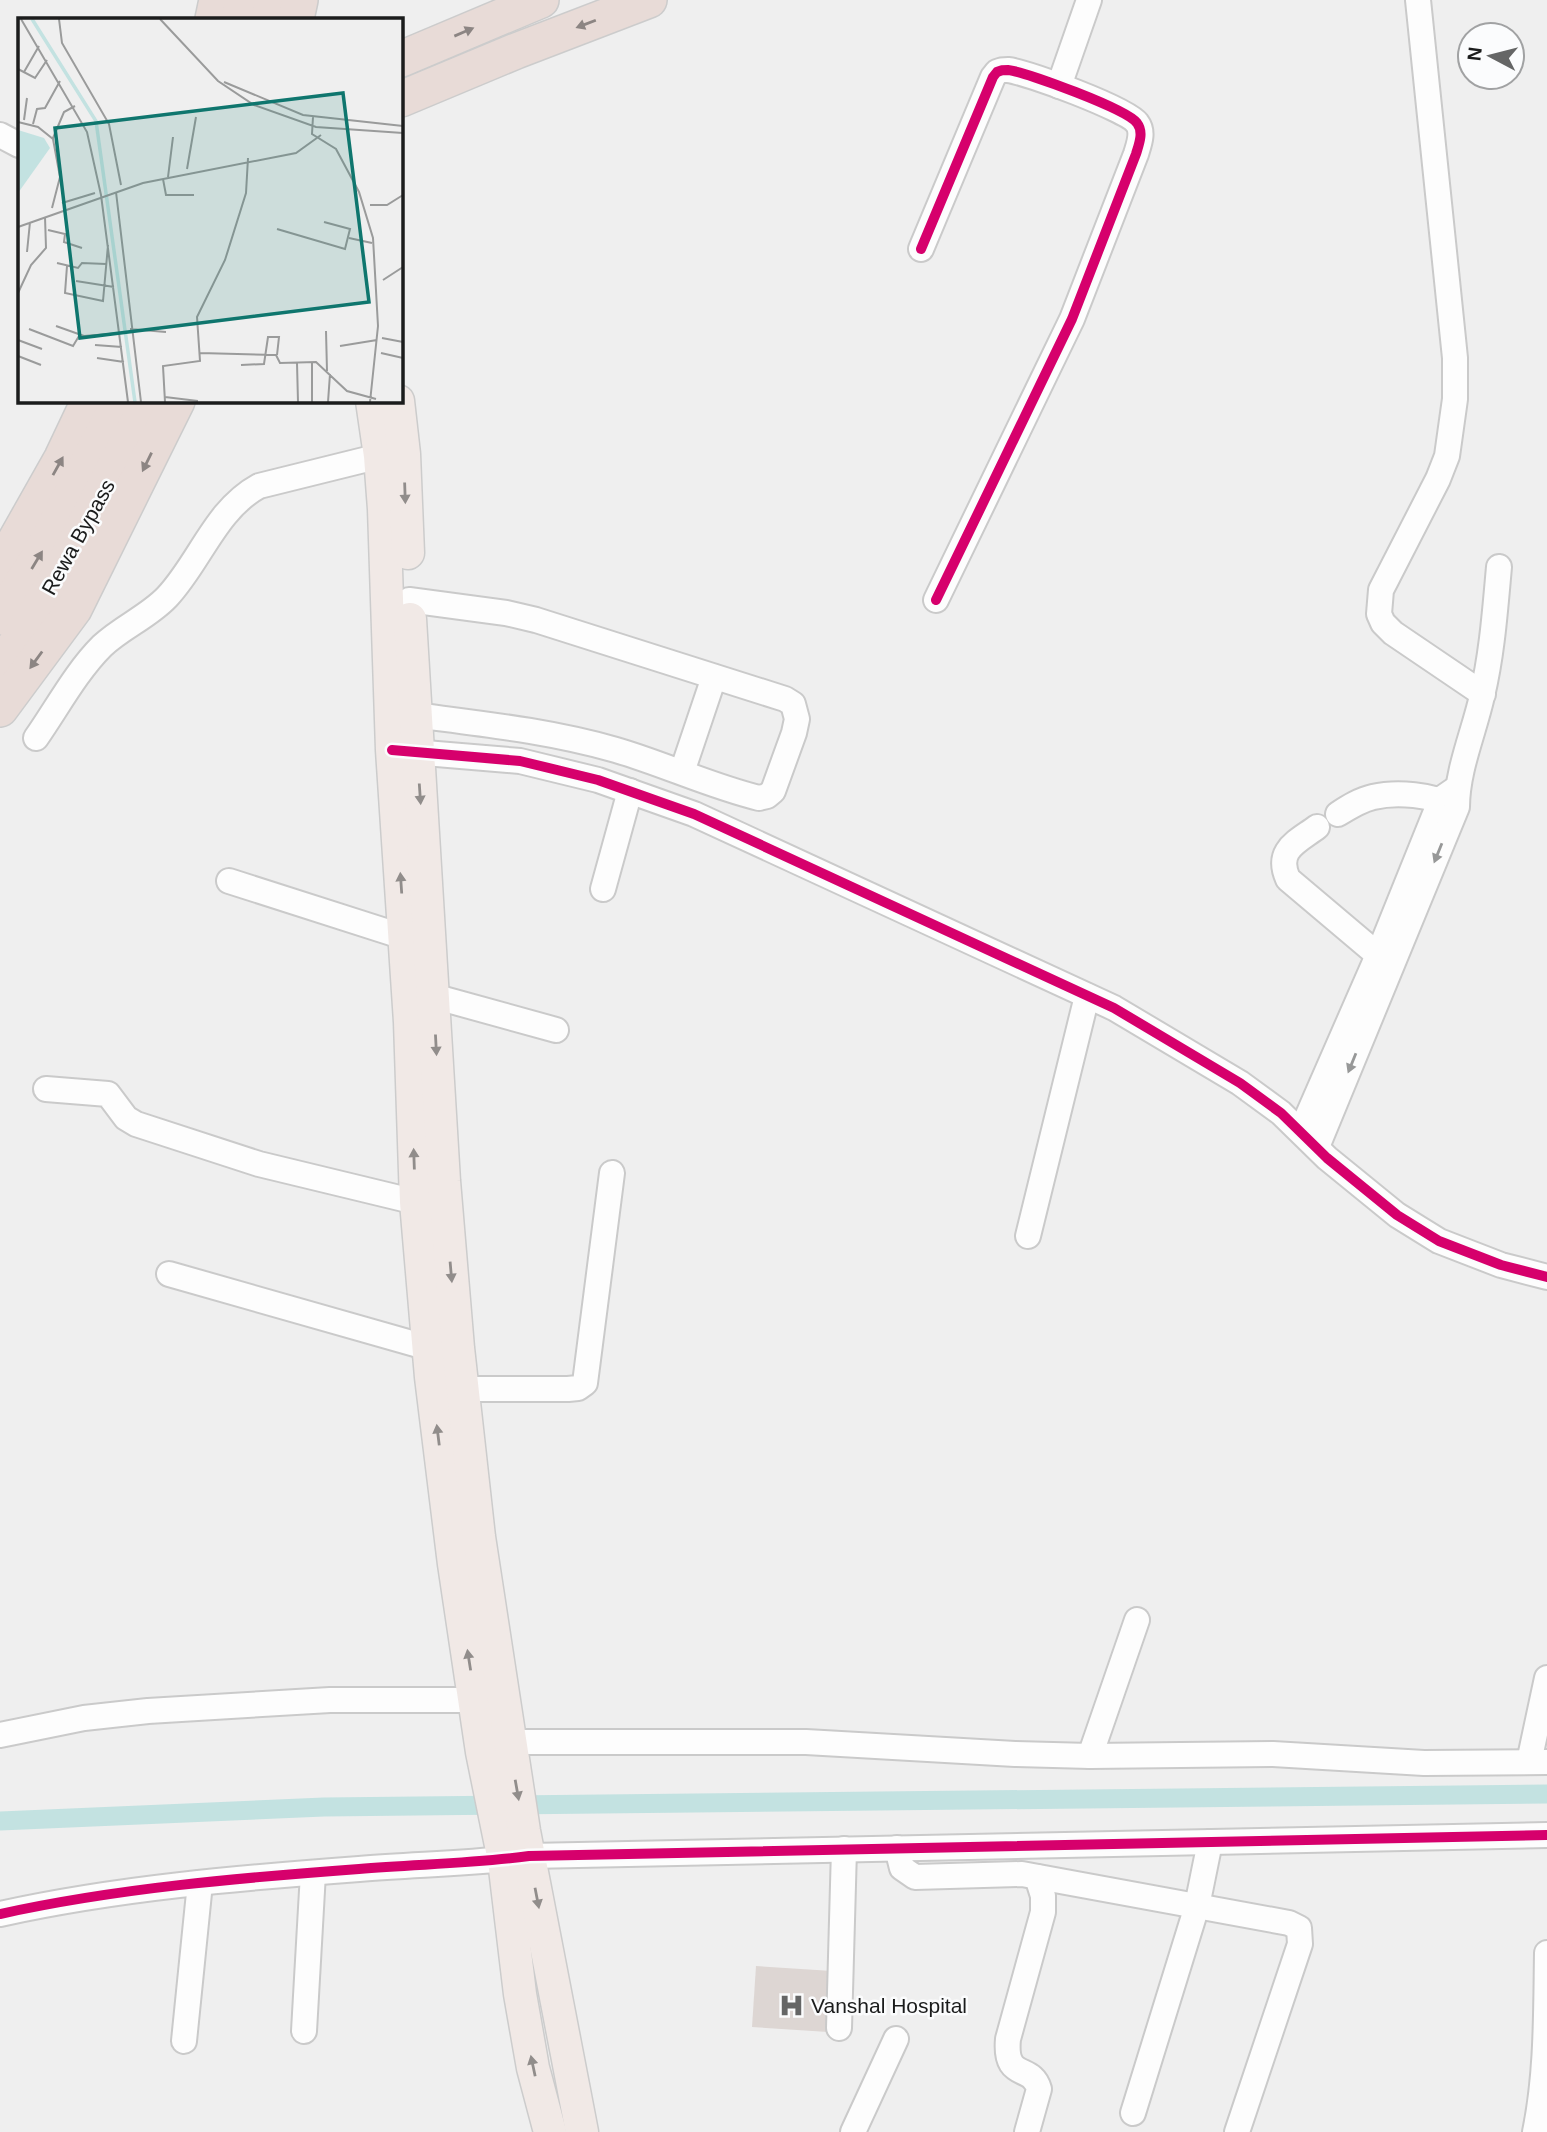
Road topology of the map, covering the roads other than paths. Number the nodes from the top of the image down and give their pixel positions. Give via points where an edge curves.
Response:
1 (217, 0) edge
2 (243, 0) edge
3 (541, 0) edge
4 (649, 0) edge
5 (1089, 0) edge
6 (1418, 0) edge
7 (212, 18) edge
8 (239, 18) edge
9 (402, 59) edge
10 (1059, 86) junction
11 (402, 99) edge
12 (0, 135) edge
13 (18, 144) edge
14 (921, 249) dead end
15 (89, 402) edge
16 (120, 402) edge
17 (148, 402) edge
18 (177, 402) edge
19 (372, 402) edge
20 (398, 402) edge
21 (392, 455) junction
22 (1499, 567) dead end
23 (0, 568) edge
24 (409, 600) junction
25 (936, 600) dead end
26 (0, 617) edge
27 (0, 669) edge
28 (715, 677) junction
29 (1483, 694) junction
30 (0, 709) edge
31 (415, 715) junction
32 (36, 738) dead end
33 (404, 751) junction
34 (682, 772) junction
35 (631, 791) junction
36 (1451, 798) junction
37 (1338, 814) dead end
38 (1317, 827) dead end
39 (229, 881) dead end
40 (603, 889) dead end
41 (404, 937) junction
42 (1385, 959) junction
43 (433, 996) junction
44 (1087, 996) junction
45 (556, 1030) dead end
46 (46, 1089) dead end
47 (1309, 1139) junction
48 (612, 1173) dead end
49 (416, 1202) junction
50 (1028, 1236) dead end
51 (169, 1274) dead end
52 (1547, 1277) edge
53 (443, 1348) junction
54 (462, 1389) junction
55 (1137, 1620) dead end
56 (1547, 1678) edge
57 (475, 1700) junction
58 (0, 1735) edge
59 (501, 1747) junction
60 (1090, 1756) junction
61 (1538, 1762) edge
62 (1547, 1835) edge
63 (1210, 1842) junction
64 (514, 1845) junction
65 (897, 1848) junction
66 (844, 1849) junction
67 (313, 1873) junction
68 (1037, 1877) junction
69 (200, 1883) junction
70 (1197, 1906) junction
71 (0, 1914) edge
72 (1547, 1954) edge
73 (839, 2028) dead end
74 (304, 2031) dead end
75 (896, 2039) dead end
76 (184, 2041) dead end
77 (1133, 2113) dead end
78 (550, 2132) edge
79 (582, 2132) edge
80 (853, 2132) edge
81 (1027, 2132) edge
82 (1237, 2132) edge
83 (1535, 2132) edge

1 - 7 highway
2 - 8 highway
9 -> 3 highway
4 -> 11 highway
5 - 10 street
6 - 29 street via 1454,345 1455,399 1447,456 1381,590 1379,614 1393,633
10 - 14 street via 1008,70 997,72
10 - 25 street via 1128,115 1139,126 1140,141 1072,319
12 - 13 street
23 -> 15 highway
26 -> 16 highway, Rewa Bypass via 39,557
17 - 27 highway, Rewa Bypass via 56,580
18 -> 30 highway via 74,609
19 - 21 main road
20 - 21 main road
21 -> 24 main road
21 - 32 street via 259,486 245,494 165,599 101,648
21 - 33 main road via 389,609
22 - 29 street
24 - 28 street via 536,620
24 - 31 main road
28 - 34 street
28 - 34 street via 793,704 797,719 777,782 767,796 751,796
29 - 36 street
31 - 33 main road
31 - 34 street via 561,736
33 - 35 street via 520,761
41 -> 33 main road
33 -> 43 main road
35 - 40 street
35 - 44 street via 694,814
36 - 37 street via 1374,797
36 - 42 street
38 - 42 street via 1285,854 1288,879
39 - 41 street
49 -> 41 main road
42 - 47 street
43 - 45 street
43 -> 53 main road via 445,1194
44 - 47 street via 1240,1083
44 - 50 street
46 - 49 street via 108,1094 136,1125 259,1164
47 - 52 street via 1397,1215 1439,1241
48 - 54 street via 586,1383 568,1389
49 - 53 main road
51 - 53 street
53 - 54 main road
57 -> 53 main road via 454,1564
54 - 59 main road
55 - 60 street
56 - 61 street
57 - 58 street via 330,1700 148,1711
57 - 59 main road
59 - 60 street via 806,1742
59 - 64 main road
60 - 61 street via 1273,1754 1424,1763
62 - 63 street
63 - 65 street
63 - 70 street
64 - 66 street
64 - 67 street
78 -> 64 main road via 520,1994
64 -> 79 main road
65 - 66 street
65 - 68 street via 902,1868 915,1877
66 - 73 street
67 - 69 street
67 - 74 street
68 - 70 street
68 - 81 street via 1043,1912 1007,2039 1008,2060 1037,2083 1038,2098
69 - 71 street
69 - 76 street
70 - 77 street
70 - 82 street via 1289,1923 1301,1931
72 - 83 street via 1545,2079
75 - 80 street

